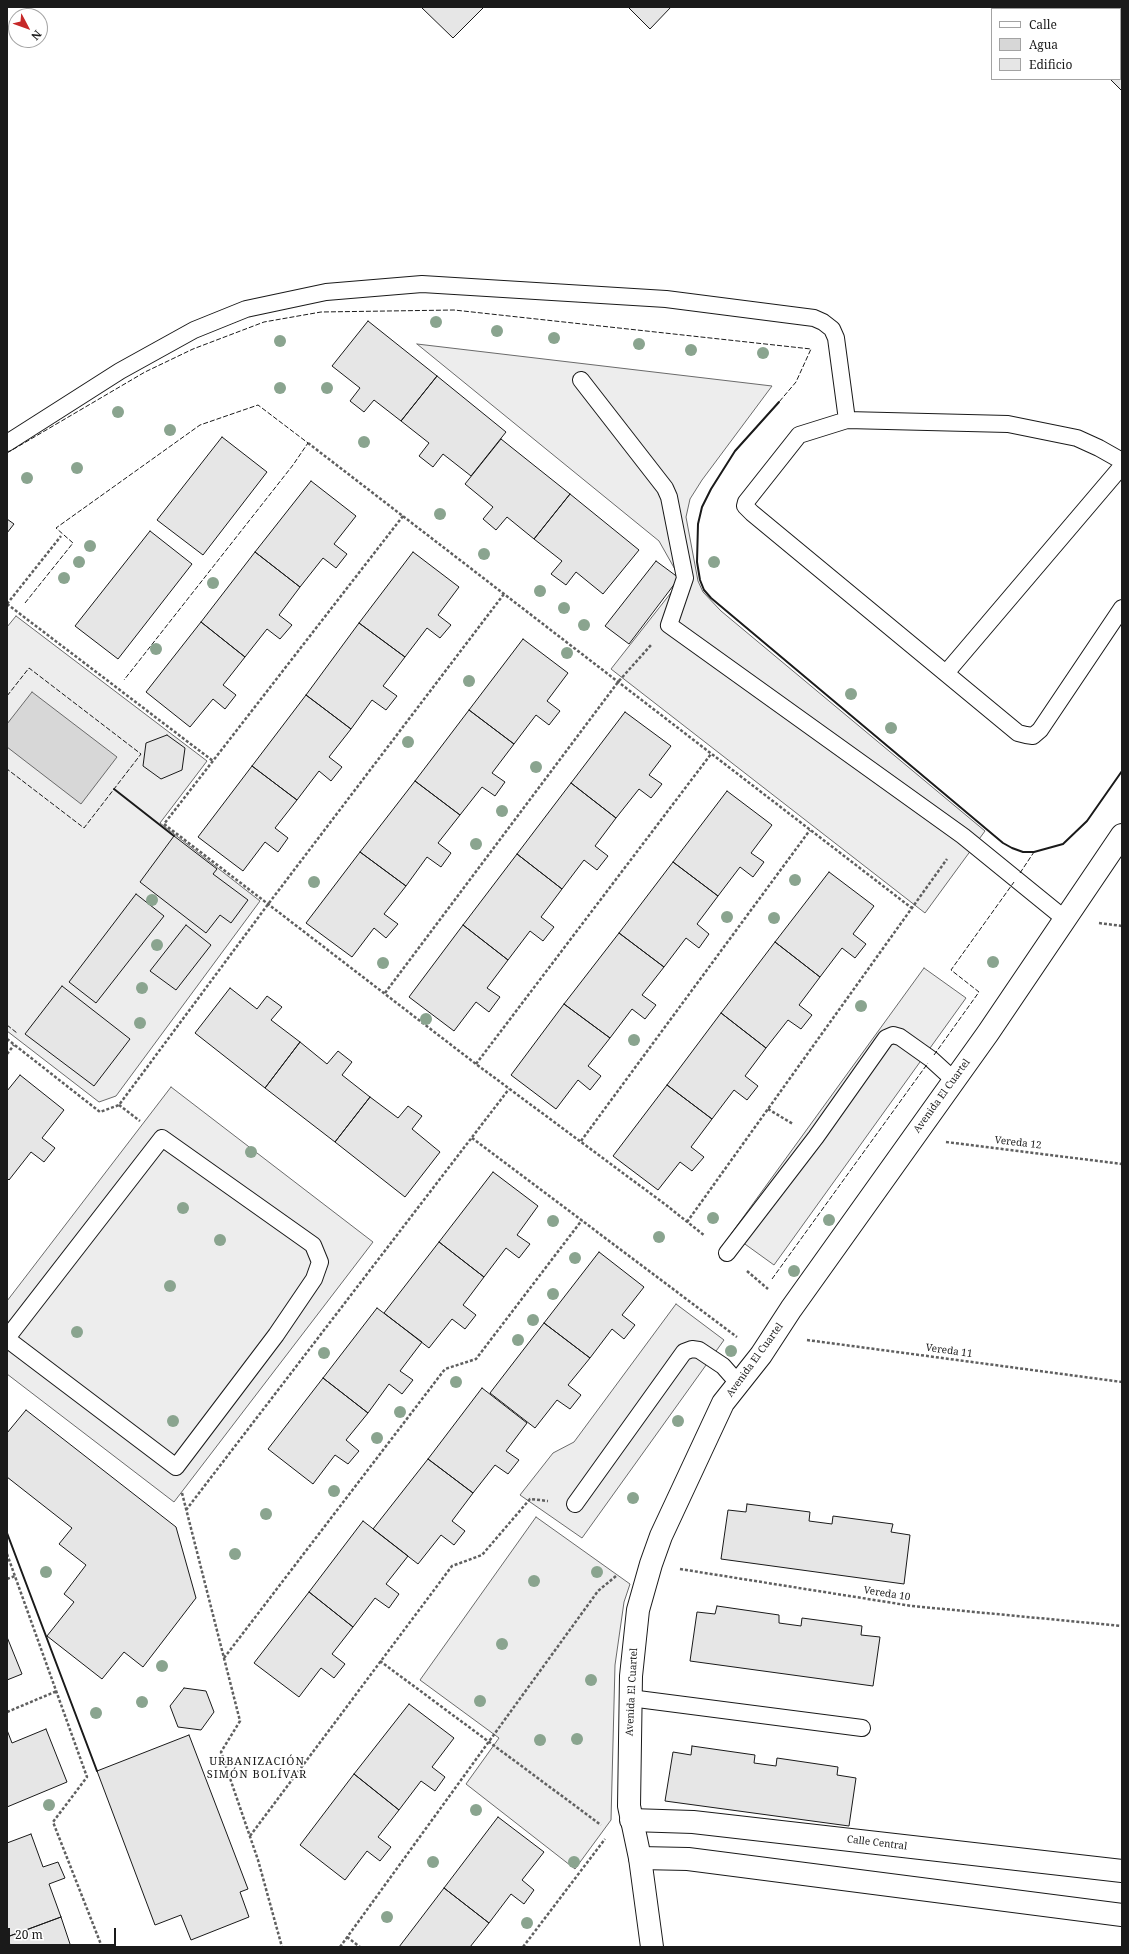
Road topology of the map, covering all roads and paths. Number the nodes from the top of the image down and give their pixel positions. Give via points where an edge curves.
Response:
1 (581, 380) dead end
2 (847, 420) junction
3 (7, 443) edge
4 (308, 443) dead end
5 (1122, 461) edge
6 (1122, 466) edge
7 (403, 516) junction
8 (61, 536) dead end
9 (504, 594) junction
10 (7, 604) edge
11 (1122, 608) edge
12 (669, 625) junction
13 (946, 673) junction
14 (618, 682) junction
15 (712, 754) junction
16 (213, 760) junction
17 (810, 830) junction
18 (1122, 835) edge
19 (963, 836) junction
20 (269, 903) junction
21 (913, 909) junction
22 (1065, 918) junction
23 (385, 993) junction
24 (7, 1039) edge
25 (14, 1045) junction
26 (7, 1054) edge
27 (476, 1064) junction
28 (954, 1080) junction
29 (510, 1089) junction
30 (472, 1138) junction
31 (912, 1138) junction
32 (581, 1141) junction
33 (1122, 1164) edge
34 (582, 1220) junction
35 (687, 1222) junction
36 (727, 1253) junction
37 (791, 1309) junction
38 (774, 1336) junction
39 (7, 1339) edge
40 (761, 1355) junction
41 (1122, 1382) edge
42 (738, 1383) junction
43 (176, 1467) junction
44 (575, 1504) joint
45 (186, 1510) junction
46 (7, 1554) edge
47 (651, 1564) junction
48 (15, 1576) junction
49 (7, 1579) edge
50 (1122, 1626) edge
51 (224, 1658) junction
52 (380, 1662) junction
53 (57, 1691) junction
54 (630, 1698) junction
55 (7, 1712) edge
56 (862, 1728) dead end
57 (490, 1742) junction
58 (630, 1813) junction
59 (610, 1832) junction
60 (250, 1836) junction
61 (640, 1858) junction
62 (1122, 1871) edge
63 (1122, 1915) edge
64 (347, 1937) junction
65 (102, 1947) edge
66 (282, 1947) edge
67 (340, 1947) edge
68 (360, 1947) edge
69 (524, 1947) edge
70 (652, 1947) edge

1 - 12 lane via 665,488 669,497 685,578
2 - 3 lane via 836,338 832,329 814,318 666,299 422,284 326,292 246,309 194,330 120,371
2 - 5 lane via 1008,424 1077,438
2 - 13 lane via 799,435 750,496 745,506
4 - 7 path
6 - 13 lane
7 - 9 path
7 - 16 path
8 - 10 path
9 - 14 path
9 - 20 path
10 - 16 path
11 - 13 lane via 1040,730 1033,736 1018,733
12 - 14 path
12 - 19 lane
14 - 15 path
14 - 23 path
15 - 17 path
15 - 27 path
16 - 20 path via 164,824
17 - 21 path
17 - 32 path
18 - 22 main road, Avenida El Cuartel
19 - 21 path
19 - 22 lane
20 - 23 path
20 - 25 path via 118,1105 100,1112
21 - 35 path
22 - 28 main road, Avenida El Cuartel
23 - 27 path
24 - 25 path
25 - 26 path
27 - 29 path
28 - 31 main road, Avenida El Cuartel
28 - 36 lane via 931,1058 900,1037 893,1035 886,1038 816,1137
29 - 30 path
29 - 32 path
30 - 34 path
30 - 45 path
31 - 33 path, Vereda 12
31 - 37 main road, Avenida El Cuartel
32 - 35 path
34 - 40 path
34 - 51 path via 476,1359 445,1369
35 - 36 path
36 - 37 path
37 - 38 main road, Avenida El Cuartel
38 - 40 main road, Avenida El Cuartel
38 - 41 path, Vereda 11
39 - 43 lane
39 - 43 lane via 162,1138 313,1245 320,1262 314,1279 276,1335
40 - 42 main road, Avenida El Cuartel
42 - 44 lane via 723,1366 699,1350 684,1352
42 - 47 main road, Avenida El Cuartel via 723,1403 661,1536
43 - 45 path
44 - 52 path via 530,1499 482,1555 452,1566
45 - 51 path
46 - 48 path
47 - 50 path, Vereda 10 via 912,1606
47 - 54 main road, Avenida El Cuartel via 638,1610
47 - 57 path via 612,1577 598,1591
48 - 49 path
48 - 53 path
51 - 60 path via 240,1721 221,1752
52 - 57 path
52 - 60 path
53 - 55 path
53 - 65 path via 87,1777 53,1822
54 - 56 lane
54 - 58 main road, Avenida El Cuartel
57 - 59 path
57 - 64 path
58 - 59 path
58 - 61 main road, Avenida El Cuartel
58 - 62 main road, Calle Central via 652,1822 694,1822
59 - 69 path
60 - 66 path
61 - 63 main road via 688,1859
61 - 70 main road, Avenida El Cuartel
64 - 67 path
64 - 68 path

